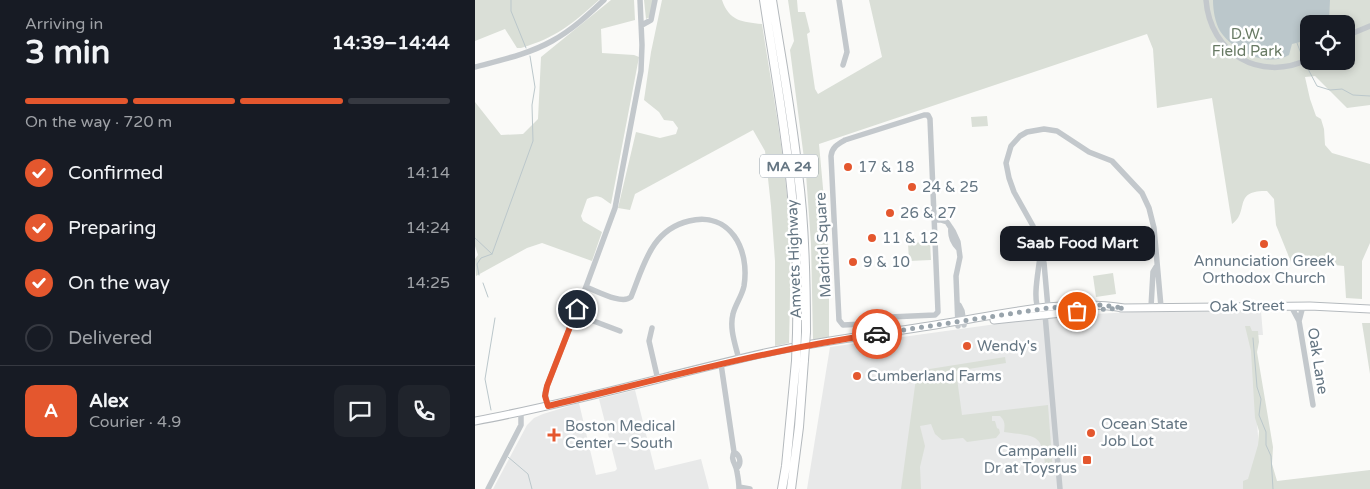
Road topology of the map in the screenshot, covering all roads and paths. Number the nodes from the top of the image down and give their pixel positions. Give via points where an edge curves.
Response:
1 (604, 0) edge
2 (640, 0) edge
3 (655, 0) edge
4 (764, 0) edge
5 (772, 0) edge
6 (839, 0) edge
7 (1206, 0) edge
8 (642, 25) junction
9 (1370, 26) edge
10 (1355, 32) edge
11 (1300, 62) edge
12 (843, 66) dead end
13 (475, 67) edge
14 (935, 220) junction
15 (1041, 254) junction
16 (1156, 267) junction
17 (586, 287) junction
18 (1291, 306) junction
19 (1303, 306) junction
20 (1151, 307) junction
21 (1161, 307) junction
22 (1037, 309) junction
23 (1370, 309) edge
24 (1047, 311) junction
25 (575, 314) junction
26 (1299, 321) junction
27 (961, 323) junction
28 (652, 328) dead end
29 (620, 331) dead end
30 (739, 360) junction
31 (721, 364) junction
32 (658, 380) junction
33 (1313, 405) dead end
34 (548, 406) junction
35 (521, 412) junction
36 (475, 422) edge
37 (739, 488) edge
38 (488, 489) edge
39 (750, 489) edge
40 (782, 489) edge
41 (791, 489) edge
42 (1059, 489) edge

1 - 13 street via 575,26 548,43
2 - 8 street
3 - 8 street via 651,20
4 - 40 highway, Amvets Highway / MA 24, bridge via 793,197 797,277 796,361
5 - 41 highway, Amvets Highway / MA 24, bridge via 799,174 805,262 804,360
6 - 12 street via 847,52
7 - 11 street via 1215,33 1227,49 1242,60 1276,67
8 - 17 street via 639,84 615,208
9 - 10 street
14 - 14 street, Madrid Square via 928,115 845,140 835,147 831,156 841,324 881,323 890,317 937,314
14 - 27 street via 944,221 955,234 959,256 956,276
15 - 16 street via 1033,226 1014,192 1006,163 1011,146 1020,136 1050,129 1089,152 1112,161 1140,190 1154,228
15 - 22 street
15 - 24 street
16 - 20 street
16 - 21 street
17 - 25 street
17 - 30 street via 621,300 628,299 652,247 662,235 691,221 711,220 723,224 737,240 745,268 744,287 732,325
18 - 19 main road, Oak Street
18 - 21 main road, Oak Street
18 - 26 street, Oak Lane
19 - 23 main road, Oak Street
19 - 26 street, Oak Lane
20 - 21 main road, Oak Street
20 - 24 main road, Oak Street via 1101,305
22 - 24 main road, Oak Street
22 - 27 main road, Oak Street
24 - 27 main road, Oak Street
24 - 42 street
25 - 29 street
25 - 34 street via 546,389
26 - 33 street, Oak Lane
27 - 30 main road, Oak Street via 864,340 773,351
28 - 32 street via 649,341
30 - 31 main road, Oak Street
31 - 32 main road, Oak Street
31 - 37 street via 734,452 732,458 737,468
32 - 34 main road, Oak Street
34 - 35 main road, Oak Street
35 - 36 main road, Oak Street
35 - 38 street via 521,425
37 - 39 street

